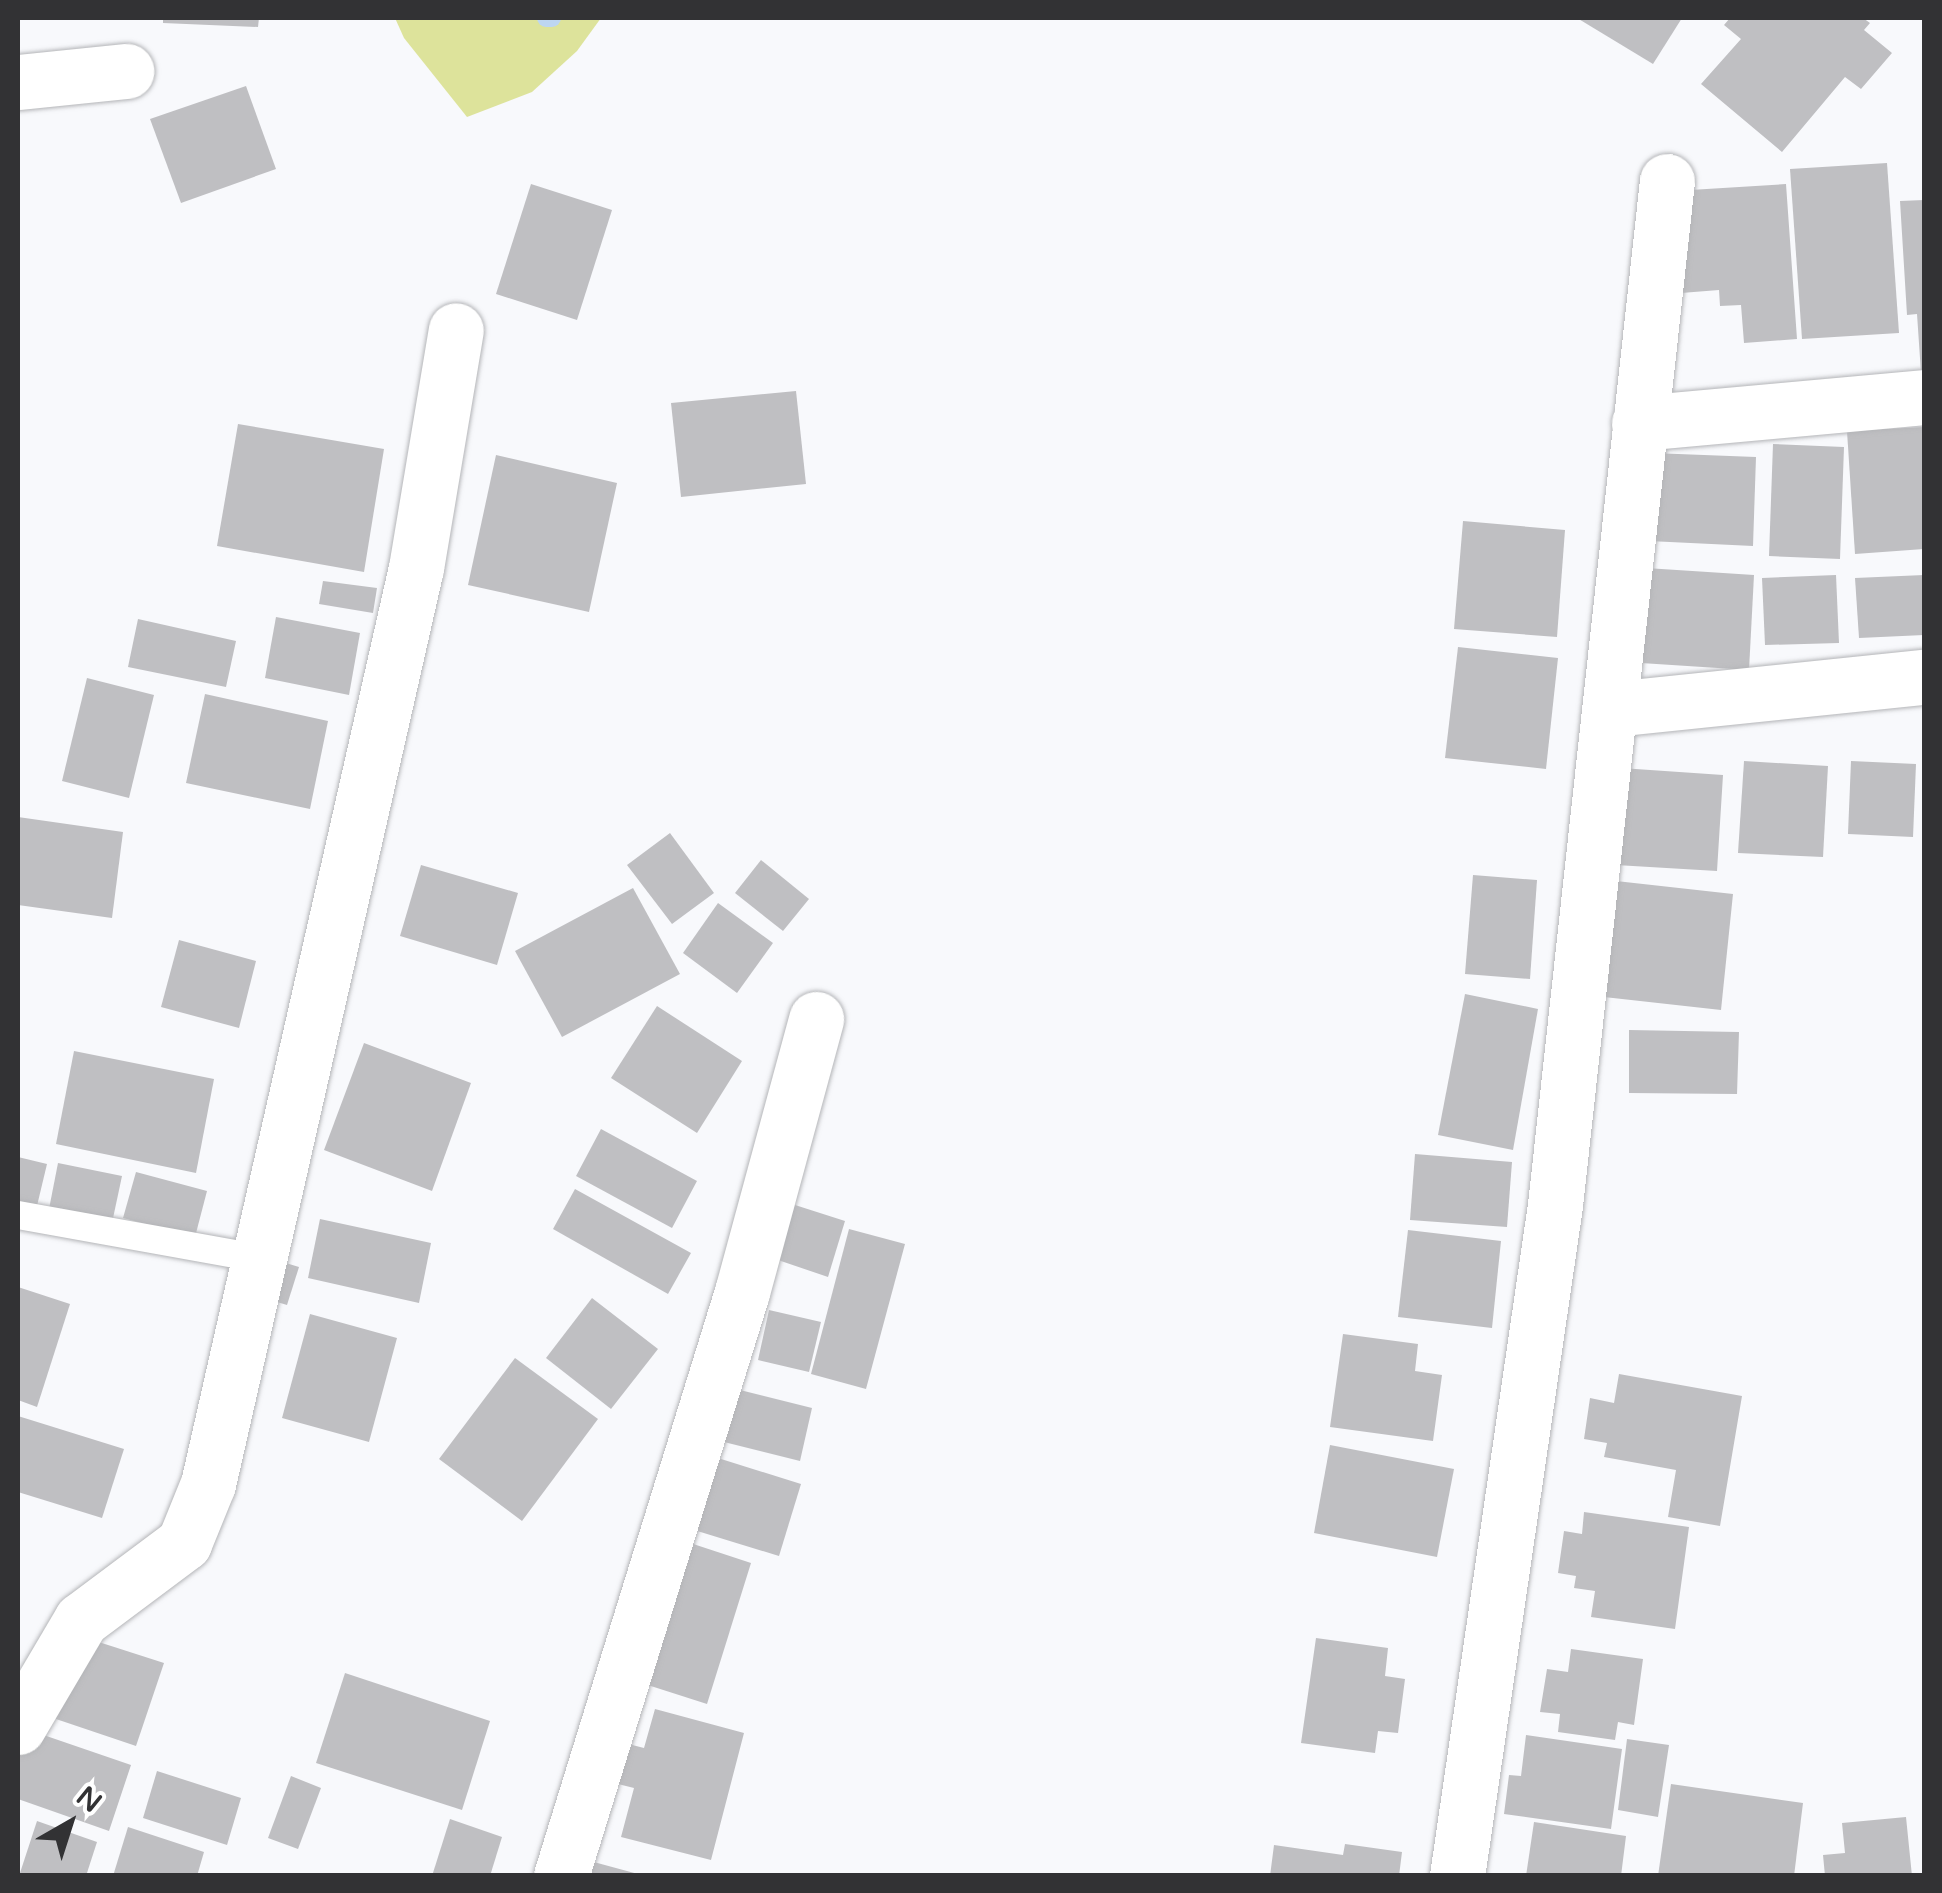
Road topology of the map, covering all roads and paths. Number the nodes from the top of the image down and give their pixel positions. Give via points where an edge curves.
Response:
1 (126, 71) dead end
2 (18, 82) edge
3 (1667, 181) dead end
4 (456, 330) dead end
5 (1924, 397) edge
6 (1639, 423) junction
7 (1924, 676) edge
8 (1612, 709) junction
9 (816, 1020) dead end
10 (18, 1215) edge
11 (257, 1258) junction
12 (18, 1727) edge
13 (561, 1876) edge
14 (1456, 1876) edge

1 - 2 street
3 - 6 street
4 - 11 street via 416,568
5 - 6 street
6 - 8 street
7 - 8 street
8 - 14 street via 1555,1205
9 - 13 street via 794,1081 742,1292
10 - 11 lane
11 - 12 street via 208,1484 184,1543 81,1620

